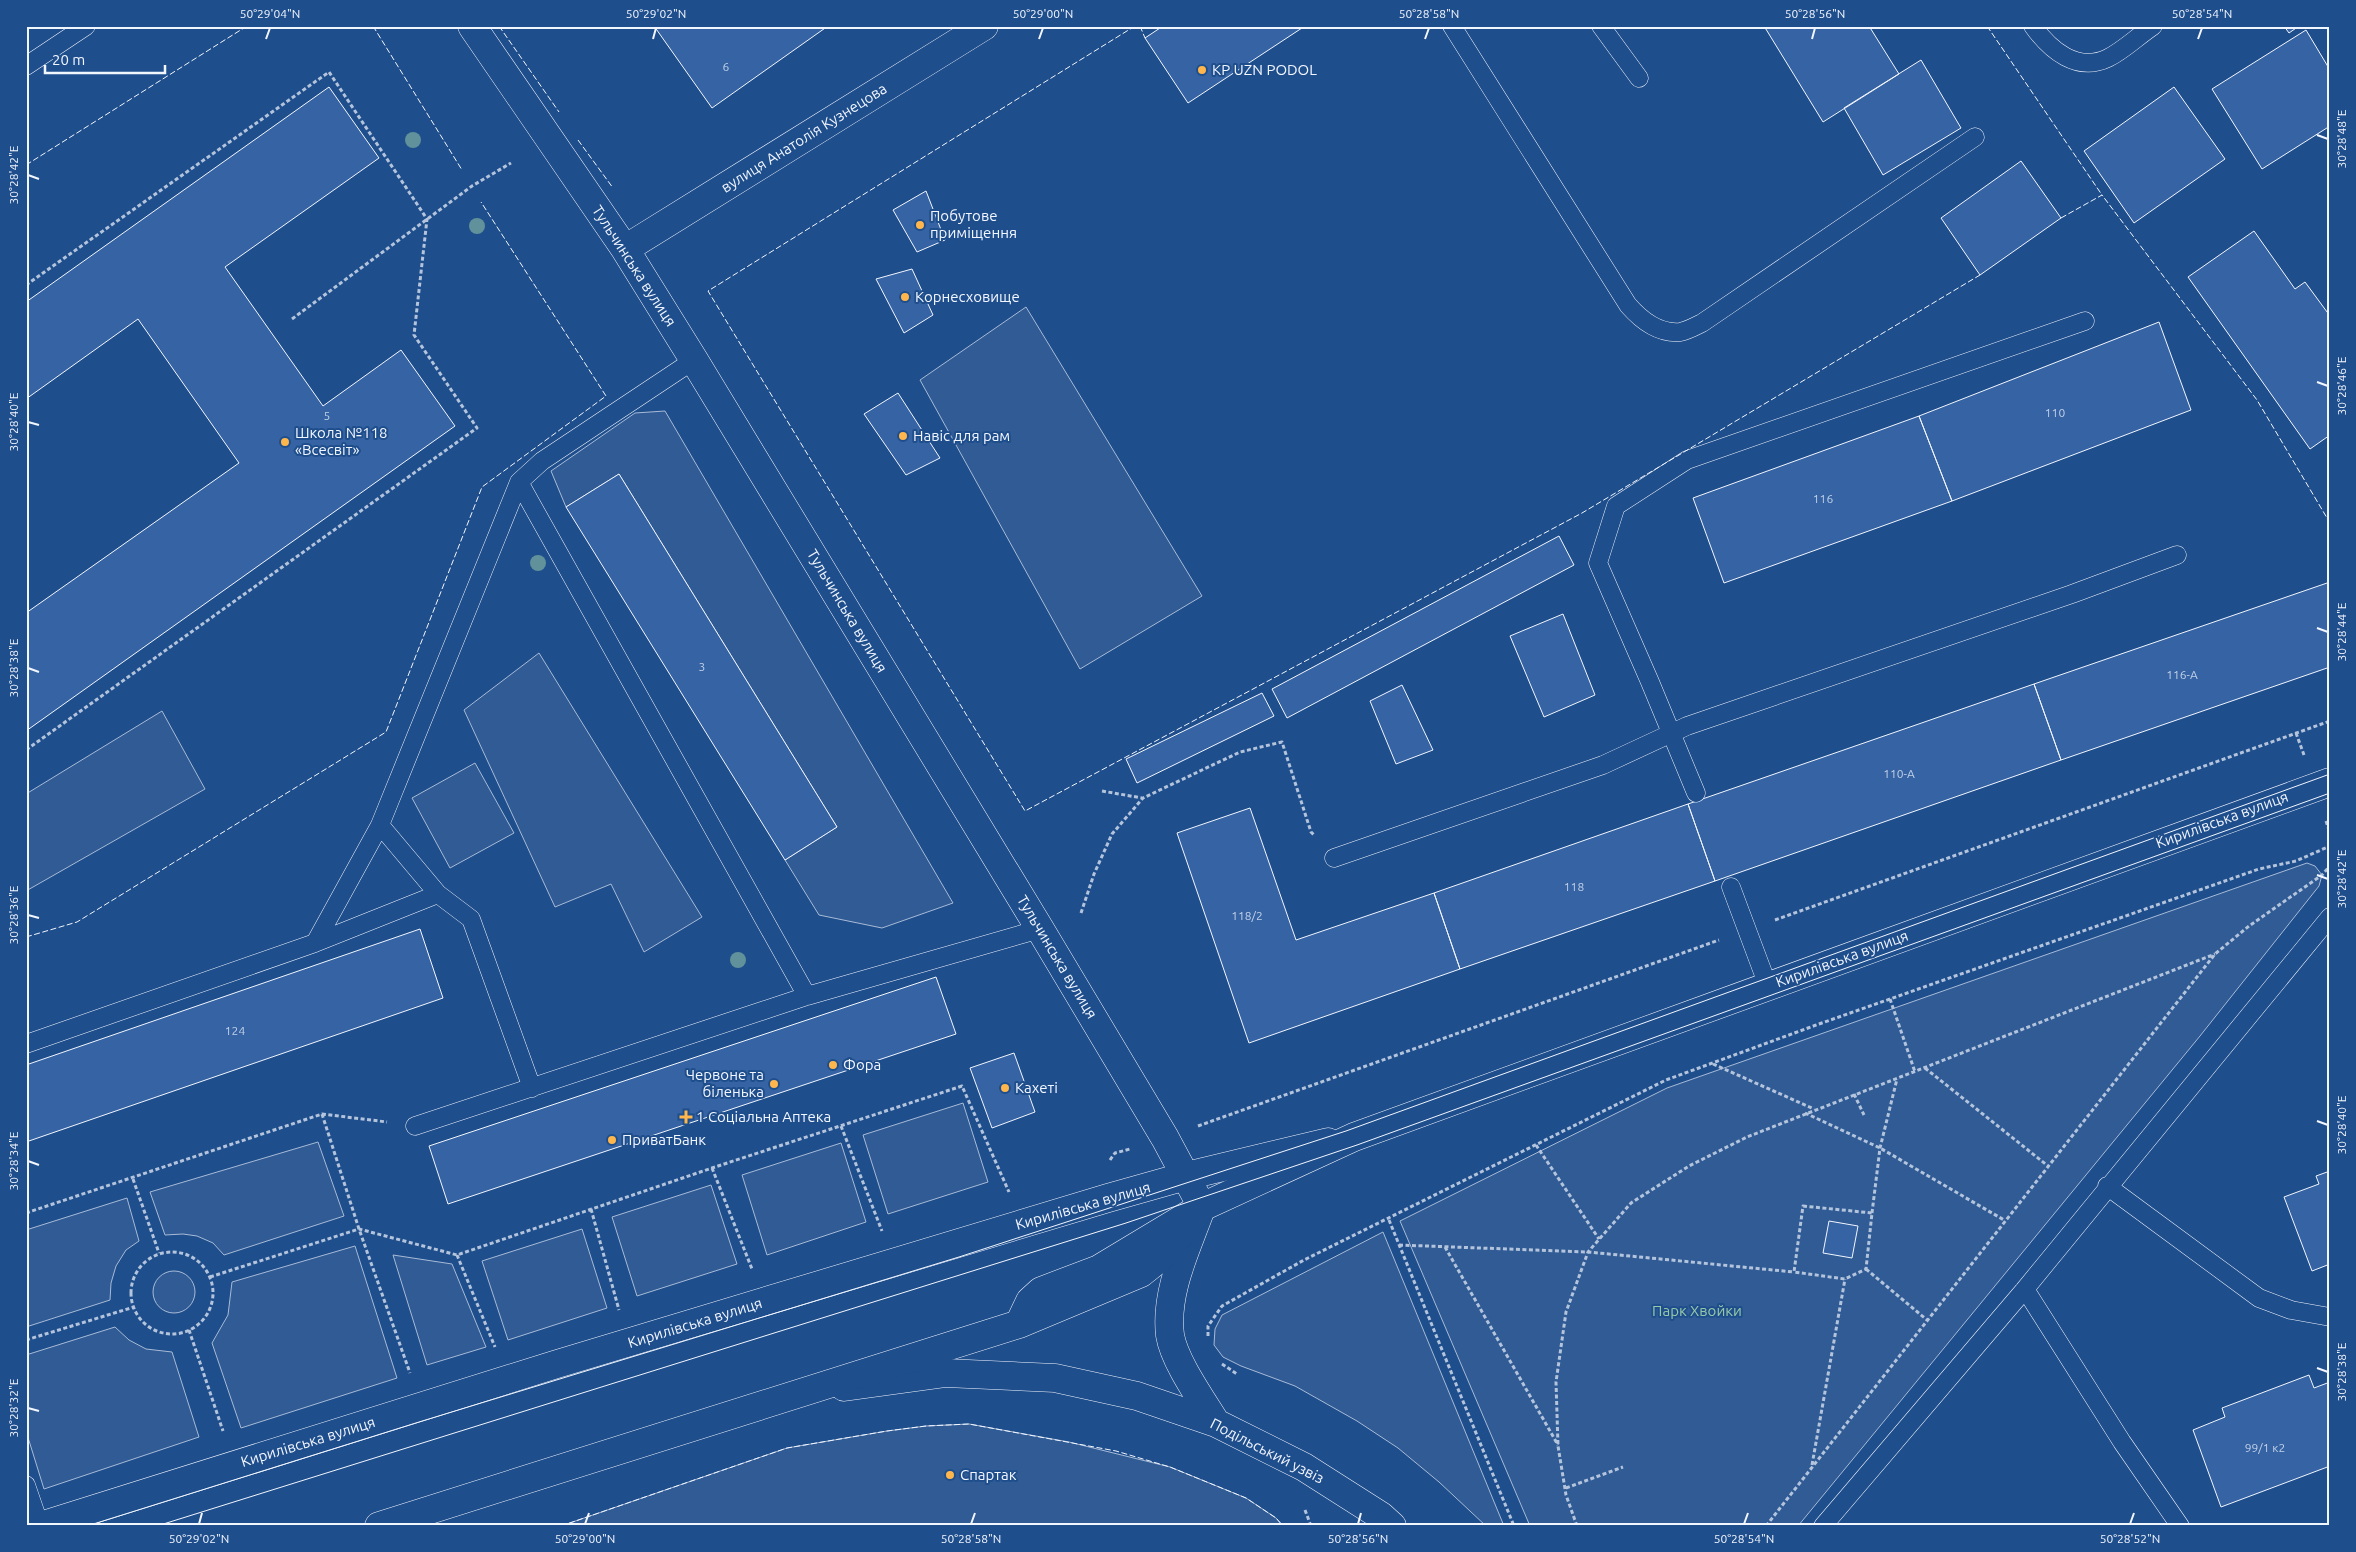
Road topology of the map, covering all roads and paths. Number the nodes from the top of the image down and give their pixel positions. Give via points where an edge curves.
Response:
1 (86, 26) edge
2 (472, 26) edge
3 (984, 26) edge
4 (1452, 26) edge
5 (1601, 26) edge
6 (2032, 26) edge
7 (2153, 26) edge
8 (26, 66) edge
9 (1639, 78) dead end
10 (1975, 136) dead end
11 (511, 163) dead end
12 (427, 219) junction
13 (625, 249) junction
14 (26, 285) edge
15 (292, 319) dead end
16 (2085, 321) dead end
17 (694, 360) junction
18 (519, 482) junction
19 (2177, 555) dead end
20 (1671, 734) junction
21 (26, 750) edge
22 (2330, 782) edge
23 (1102, 791) dead end
24 (1696, 793) dead end
25 (1143, 798) junction
26 (380, 825) junction
27 (1318, 838) dead end
28 (2330, 846) edge
29 (1334, 858) dead end
30 (2330, 866) edge
31 (1731, 887) dead end
32 (438, 894) junction
33 (1081, 913) dead end
34 (2330, 917) edge
35 (1040, 930) junction
36 (314, 943) junction
37 (2215, 954) junction
38 (1768, 986) junction
39 (807, 996) junction
40 (1890, 999) junction
41 (26, 1044) edge
42 (1713, 1064) junction
43 (1925, 1068) junction
44 (1915, 1072) junction
45 (1897, 1079) junction
46 (532, 1088) junction
47 (1854, 1094) junction
48 (1814, 1110) junction
49 (1805, 1113) junction
50 (322, 1114) junction
51 (1864, 1115) dead end
52 (415, 1126) joint
53 (841, 1126) junction
54 (1354, 1137) junction
55 (1536, 1145) junction
56 (1880, 1148) junction
57 (2048, 1166) junction
58 (712, 1168) junction
59 (1186, 1176) junction
60 (133, 1179) junction
61 (2107, 1186) junction
62 (1011, 1198) dead end
63 (1202, 1207) junction
64 (591, 1209) junction
65 (26, 1213) edge
66 (1872, 1213) junction
67 (1389, 1220) junction
68 (2004, 1220) junction
69 (359, 1229) junction
70 (884, 1238) dead end
71 (1599, 1239) junction
72 (1399, 1244) junction
73 (1444, 1246) junction
74 (1588, 1252) junction
75 (159, 1254) junction
76 (457, 1255) junction
77 (1866, 1269) junction
78 (1794, 1272) junction
79 (210, 1277) junction
80 (755, 1277) dead end
81 (1845, 1278) junction
82 (2025, 1290) junction
83 (134, 1307) junction
84 (622, 1317) dead end
85 (2330, 1317) edge
86 (1927, 1320) junction
87 (188, 1330) junction
88 (26, 1340) edge
89 (1207, 1344) dead end
90 (498, 1355) dead end
91 (1217, 1361) dead end
92 (1237, 1374) dead end
93 (413, 1380) dead end
94 (806, 1392) junction
95 (1216, 1423) junction
96 (223, 1432) dead end
97 (1558, 1446) junction
98 (1623, 1466) dead end
99 (1811, 1467) junction
100 (26, 1485) edge
101 (1566, 1488) junction
102 (1303, 1504) dead end
103 (40, 1526) edge
104 (379, 1526) edge
105 (1311, 1526) edge
106 (1392, 1526) edge
107 (1514, 1526) edge
108 (1577, 1526) edge
109 (1766, 1526) edge
110 (1823, 1526) edge
111 (2180, 1526) edge

1 - 8 lane
2 - 13 street, Тульчинська вулиця
3 - 13 street, вулиця Анатолія Кузнецова
4 - 10 lane via 1628,306 1643,321 1660,329 1680,332 1702,323
5 - 9 lane
6 - 7 lane via 2045,44 2064,57 2086,64 2107,58
11 - 12 path
12 - 14 path via 328,72
12 - 15 path
12 - 21 path via 414,335 477,428
13 - 17 street, Тульчинська вулиця
16 - 20 lane via 1688,460 1616,506 1598,563
17 - 18 lane via 542,461
17 - 35 street, Тульчинська вулиця
18 - 26 lane
18 - 39 lane
19 - 20 lane
20 - 24 lane
20 - 29 lane via 1602,765
22 - 38 street, Кирилівська вулиця
23 - 25 path
25 - 27 path via 1240,752 1282,742 1311,832
25 - 33 path via 1112,834
26 - 32 lane
26 - 36 lane
28 - 40 path via 2296,861 2259,869
30 - 37 path
31 - 38 lane
32 - 36 lane
32 - 46 lane via 471,919
34 - 61 lane
35 - 39 lane
35 - 59 street, Тульчинська вулиця
36 - 41 lane
37 - 43 path
37 - 57 path
38 - 54 street, Кирилівська вулиця
39 - 46 lane
40 - 42 path
40 - 44 path
42 - 48 path
42 - 55 path via 1666,1080
43 - 44 path
43 - 57 path
44 - 45 path
45 - 47 path
45 - 56 path
46 - 52 lane
47 - 48 path
47 - 51 path
48 - 49 path
49 - 56 path
49 - 71 path via 1689,1166 1631,1203
50 - 52 path
50 - 60 path
50 - 69 path
53 - 58 path
53 - 62 path via 962,1086
53 - 70 path
54 - 59 street, Кирилівська вулиця
54 - 63 street, Кирилівська вулиця
55 - 67 path
55 - 71 path
56 - 66 path
56 - 68 path
57 - 68 path
58 - 64 path
58 - 80 path
59 - 63 street, Тульчинська вулиця
59 - 103 street, Кирилівська вулиця via 557,1364
60 - 65 path
60 - 75 path
61 - 82 lane
61 - 85 lane via 2259,1298 2291,1310
63 - 94 street, Кирилівська вулиця via 1099,1269 1041,1291 1030,1301 1018,1324
63 - 95 street via 1172,1292 1170,1337 1187,1377
64 - 76 path
64 - 84 path
66 - 77 path
66 - 78 path via 1803,1206
67 - 72 path
67 - 89 path via 1304,1260 1222,1306 1208,1326
68 - 86 path
69 - 76 path
69 - 79 path
69 - 93 path
71 - 74 path
72 - 73 path
72 - 107 path
73 - 74 path
73 - 97 path
74 - 78 path
74 - 97 path via 1566,1312 1556,1382
75 - 79 path via 187,1254 199,1261
75 - 83 path via 147,1260 133,1282
76 - 90 path
77 - 81 path
77 - 86 path
78 - 81 path
79 - 87 path via 213,1298 209,1312
81 - 99 path
82 - 110 lane
82 - 111 lane
83 - 87 path via 150,1327 163,1332
83 - 88 path
86 - 99 path
87 - 96 path
91 - 92 path
94 - 95 street, Подільський узвіз via 946,1374 1055,1378 1137,1396
94 - 104 street, Кирилівська вулиця
95 - 106 street, Подільський узвіз via 1304,1467
97 - 101 path
98 - 101 path
99 - 109 path
100 - 103 lane
101 - 108 path
102 - 105 path

